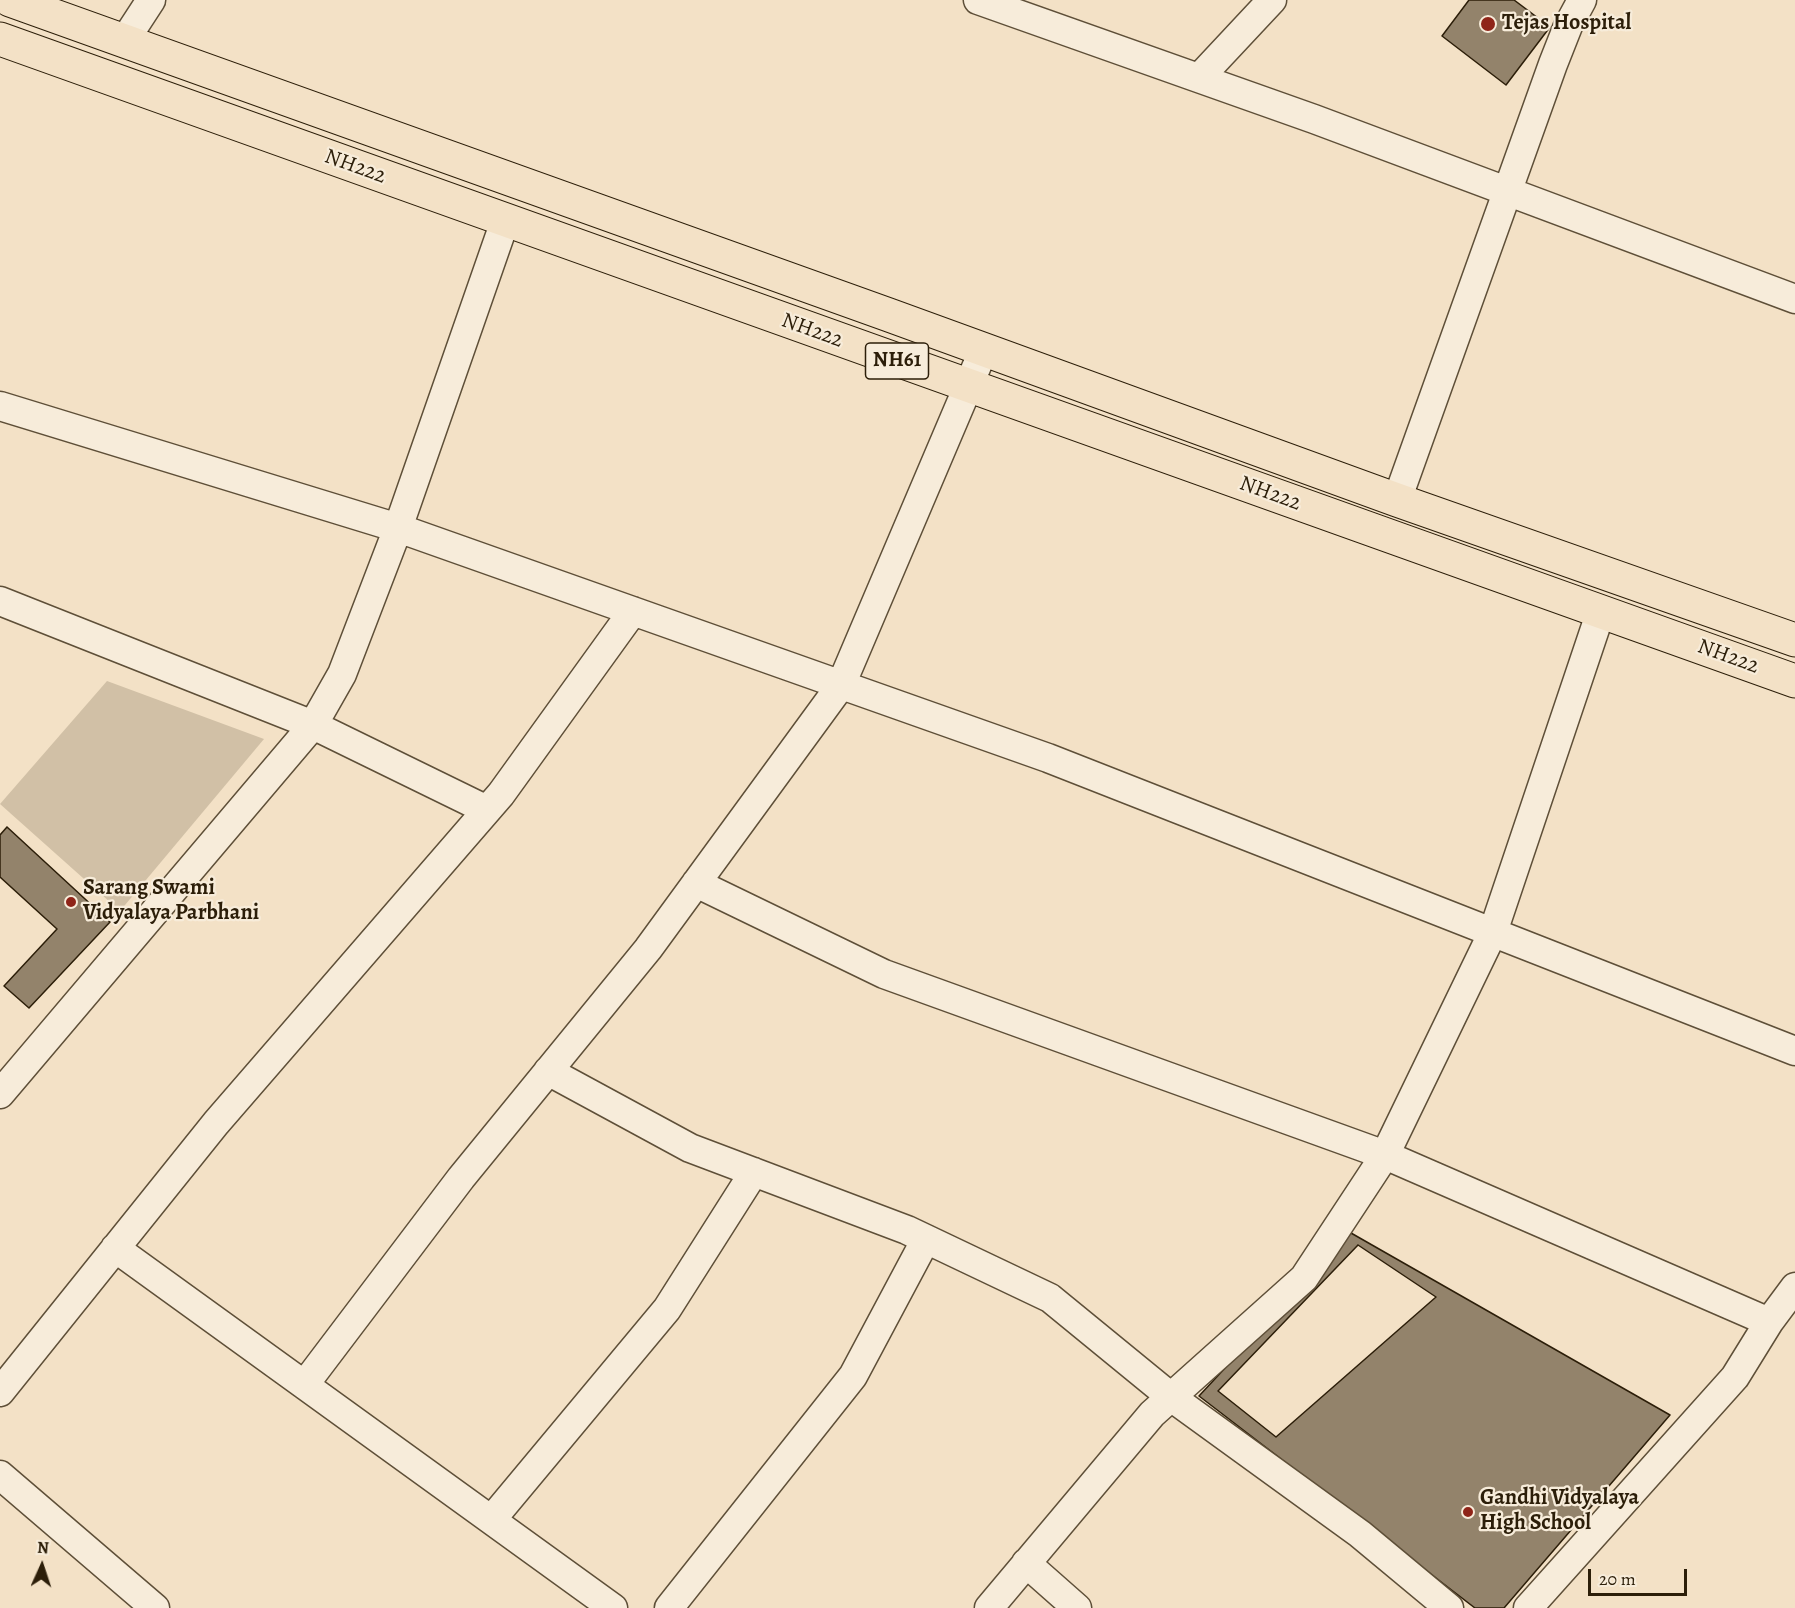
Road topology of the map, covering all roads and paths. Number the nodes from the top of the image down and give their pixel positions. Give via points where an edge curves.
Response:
1 (10, 0) edge
2 (151, 0) edge
3 (978, 0) edge
4 (1272, 0) edge
5 (1582, 0) edge
6 (0, 39) edge
7 (125, 40) junction
8 (1199, 78) junction
9 (1508, 191) junction
10 (505, 221) junction
11 (1795, 299) edge
12 (984, 349) junction
13 (967, 386) junction
14 (0, 406) edge
15 (1397, 500) junction
16 (398, 528) junction
17 (0, 601) edge
18 (633, 611) junction
19 (1600, 611) junction
20 (1795, 640) edge
21 (1795, 681) edge
22 (841, 684) junction
23 (313, 725) junction
24 (487, 810) junction
25 (696, 883) junction
26 (1493, 932) junction
27 (1795, 1051) edge
28 (548, 1071) junction
29 (0, 1094) edge
30 (1385, 1155) junction
31 (754, 1172) junction
32 (926, 1239) junction
33 (115, 1248) junction
34 (1795, 1287) edge
35 (1769, 1322) junction
36 (305, 1384) junction
37 (0, 1392) edge
38 (1171, 1397) junction
39 (0, 1475) edge
40 (492, 1519) junction
41 (1026, 1563) junction
42 (155, 1608) edge
43 (613, 1608) edge
44 (669, 1608) edge
45 (988, 1608) edge
46 (1077, 1608) edge
47 (1449, 1608) edge
48 (1528, 1608) edge

1 - 7 highway, NH222 / NH61
2 - 7 street
3 - 8 street
4 - 8 street
5 - 9 street via 1553,64
6 - 10 highway, NH222 / NH61
7 - 12 highway, NH222 / NH61
8 - 9 street
9 - 11 street
9 - 15 street
10 - 13 highway, NH222 / NH61
10 - 16 street
12 - 13 street
12 - 15 highway, NH222 / NH61
13 - 19 highway, NH222 / NH61
13 - 22 street
14 - 16 street
15 - 20 highway, NH222 / NH61
16 - 18 street
16 - 23 street via 342,674
17 - 23 street
18 - 22 street
18 - 24 street
19 - 21 highway, NH222 / NH61
19 - 26 street
22 - 25 street
22 - 26 street via 1048,758
23 - 24 street
23 - 29 street
24 - 33 street via 216,1123
25 - 28 street via 648,949
25 - 30 street via 884,974
26 - 27 street
26 - 30 street
28 - 31 street via 690,1148
28 - 36 street via 461,1178
30 - 35 street
30 - 38 street via 1304,1278
31 - 32 street
31 - 40 street via 667,1310
32 - 38 street via 1050,1298
32 - 44 street via 853,1376
33 - 36 street
33 - 37 street
34 - 35 street
35 - 48 street via 1735,1377
36 - 40 street
38 - 41 street via 1152,1414
38 - 47 street via 1360,1534
39 - 42 street
40 - 43 street
41 - 45 street
41 - 46 street

